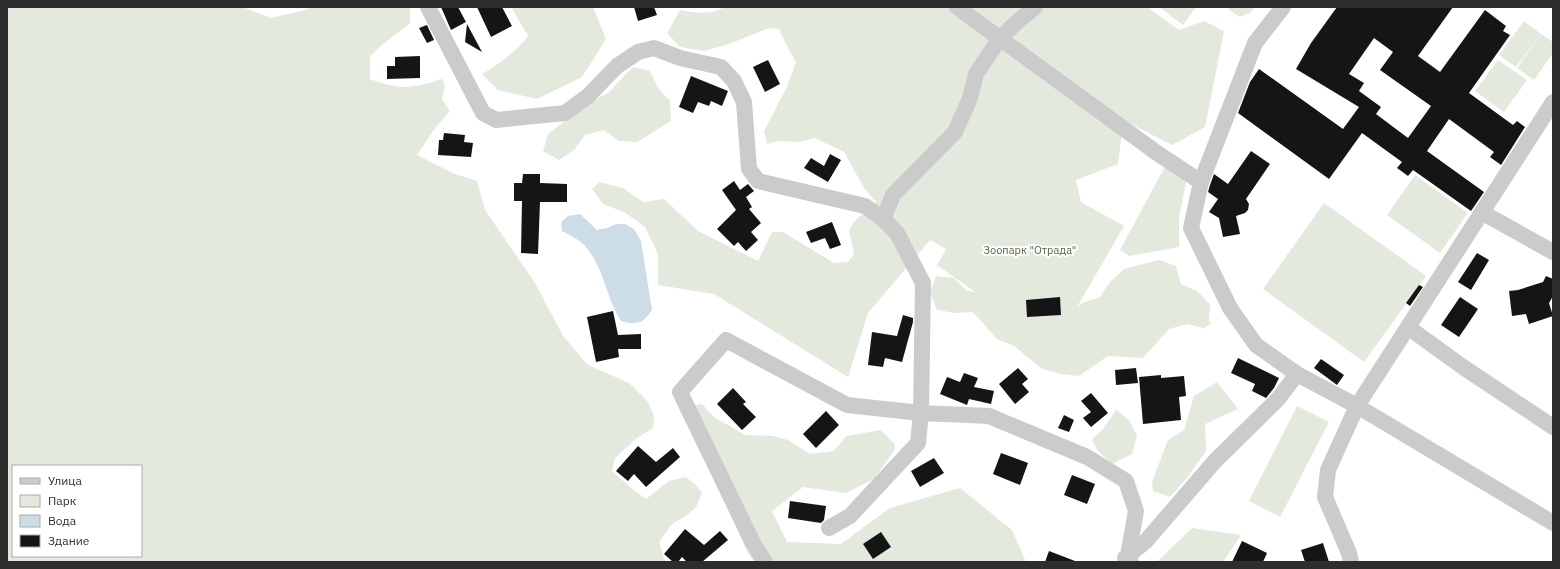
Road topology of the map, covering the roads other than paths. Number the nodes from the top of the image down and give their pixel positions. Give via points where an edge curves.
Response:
1 (428, 7) edge
2 (957, 7) edge
3 (1035, 7) edge
4 (1279, 8) edge
5 (1000, 38) junction
6 (1553, 102) edge
7 (1201, 182) junction
8 (1482, 213) junction
9 (883, 218) junction
10 (1553, 252) edge
11 (1409, 328) junction
12 (1297, 374) junction
13 (1357, 406) junction
14 (921, 413) junction
15 (1553, 427) edge
16 (1553, 523) edge
17 (829, 528) dead end
18 (1127, 560) edge
19 (765, 562) edge
20 (1351, 562) edge

1 - 9 street via 483,113 496,120 565,113 588,96 616,66 638,52 654,48 680,58 721,67 734,81 744,102 749,169 758,181 865,206
2 - 5 street
3 - 5 street
4 - 7 street via 1255,43
5 - 7 street via 1157,153
5 - 9 street via 976,74 970,98 955,132 893,195
6 - 8 street
7 - 12 street via 1192,228 1230,308 1256,345
8 - 10 street
8 - 11 street
9 - 14 street via 896,233 923,283
11 - 13 street
11 - 15 street via 1463,368
12 - 13 street
12 - 18 street via 1278,399 1215,461
13 - 16 street
13 - 20 street via 1328,470 1325,497
14 - 17 street via 918,443 850,516
14 - 18 street via 989,416 1087,457 1126,481 1136,511
14 - 19 street via 846,405 726,340 680,392

